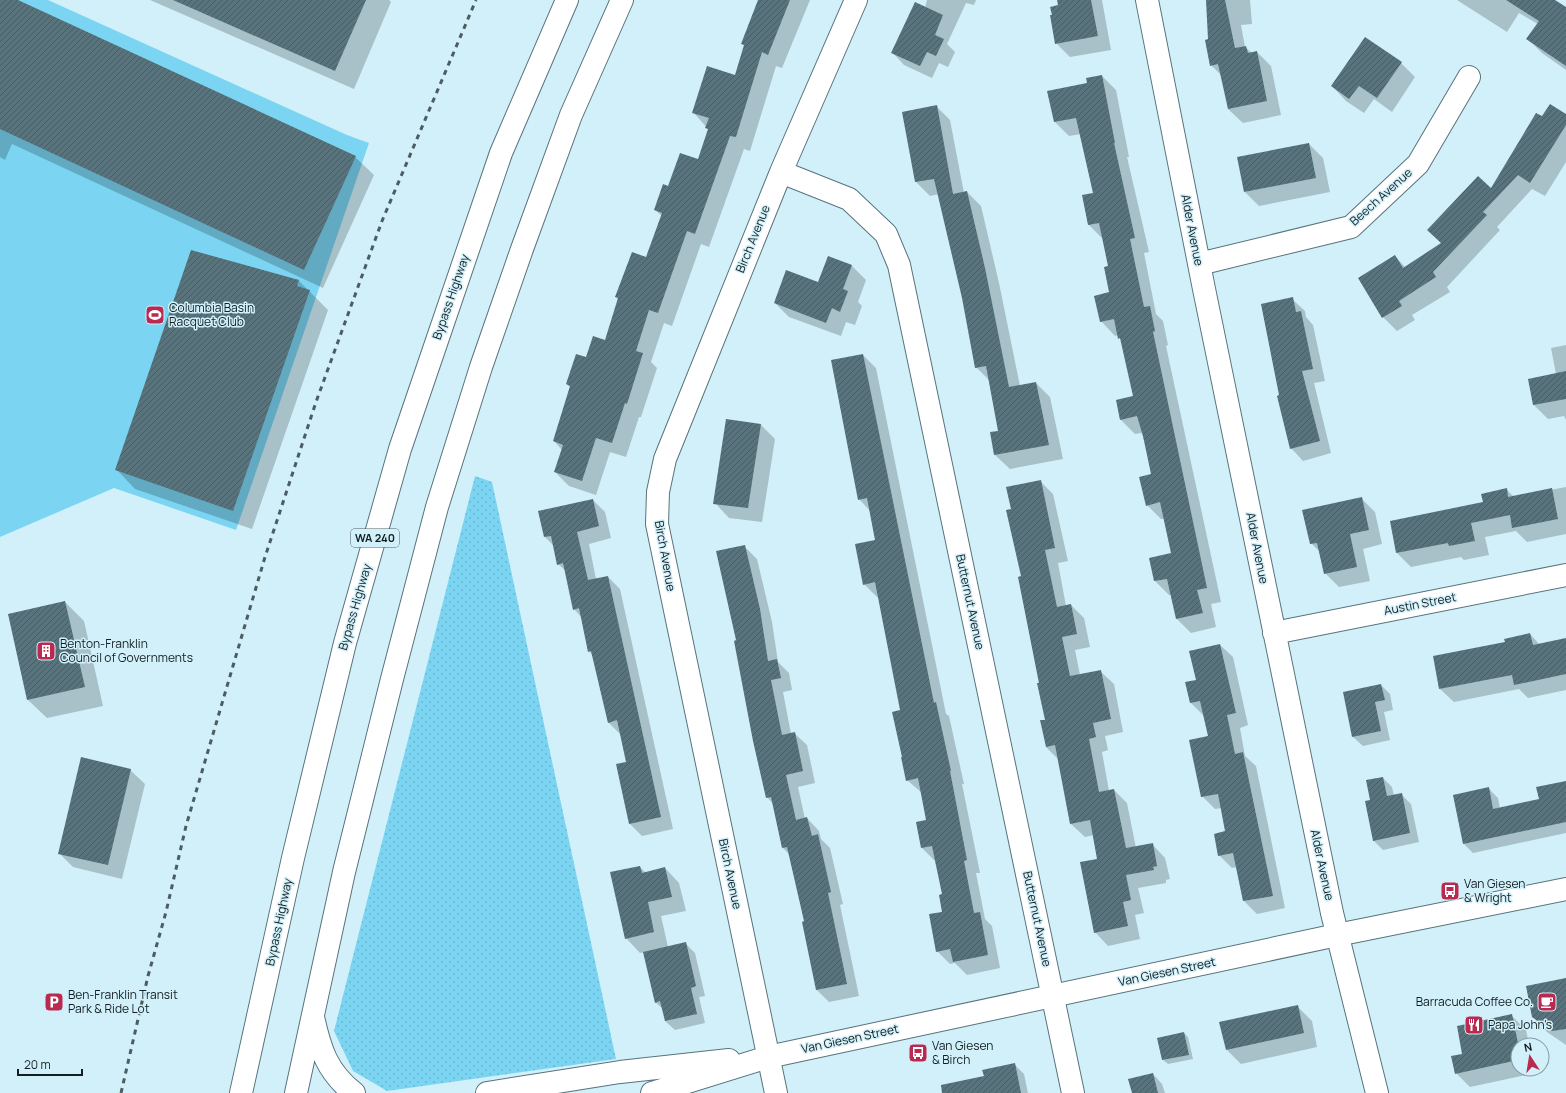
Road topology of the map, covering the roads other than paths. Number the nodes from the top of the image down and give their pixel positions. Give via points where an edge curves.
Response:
1 (567, 0) edge
2 (622, 0) edge
3 (856, 0) edge
4 (1147, 0) edge
5 (1468, 77) dead end
6 (781, 172) junction
7 (1199, 264) junction
8 (1566, 575) edge
9 (1274, 633) junction
10 (1566, 889) edge
11 (1337, 935) junction
12 (1053, 996) junction
13 (312, 1012) junction
14 (768, 1057) junction
15 (241, 1093) edge
16 (296, 1093) edge
17 (354, 1093) edge
18 (487, 1093) edge
19 (652, 1093) edge
20 (776, 1093) edge
21 (1073, 1093) edge
22 (1377, 1093) edge

1 - 15 main road, Bypass Highway / WA 240 via 502,153 400,449 345,643 293,858
2 - 13 main road via 571,115 484,360 442,493 390,687
3 - 6 main road, Birch Avenue
4 - 7 main road, Alder Avenue
5 - 7 main road, Beech Avenue via 1418,164 1351,226
6 - 12 main road, Butternut Avenue via 849,199 886,234 899,264
6 - 14 main road, Birch Avenue via 665,459 658,492 657,524
7 - 9 main road, Alder Avenue
8 - 9 main road, Austin Street
9 - 11 main road, Alder Avenue
10 - 11 main road, Van Giesen Street
11 - 12 main road, Van Giesen Street
11 - 22 main road, Alder Avenue
12 - 14 main road, Van Giesen Street
12 - 21 main road, Butternut Avenue
13 - 16 main road
13 - 17 main road via 327,1063 338,1079
14 - 18 main road, Van Giesen Street via 633,1070
14 - 19 main road, Van Giesen Street
14 - 20 main road, Birch Avenue

